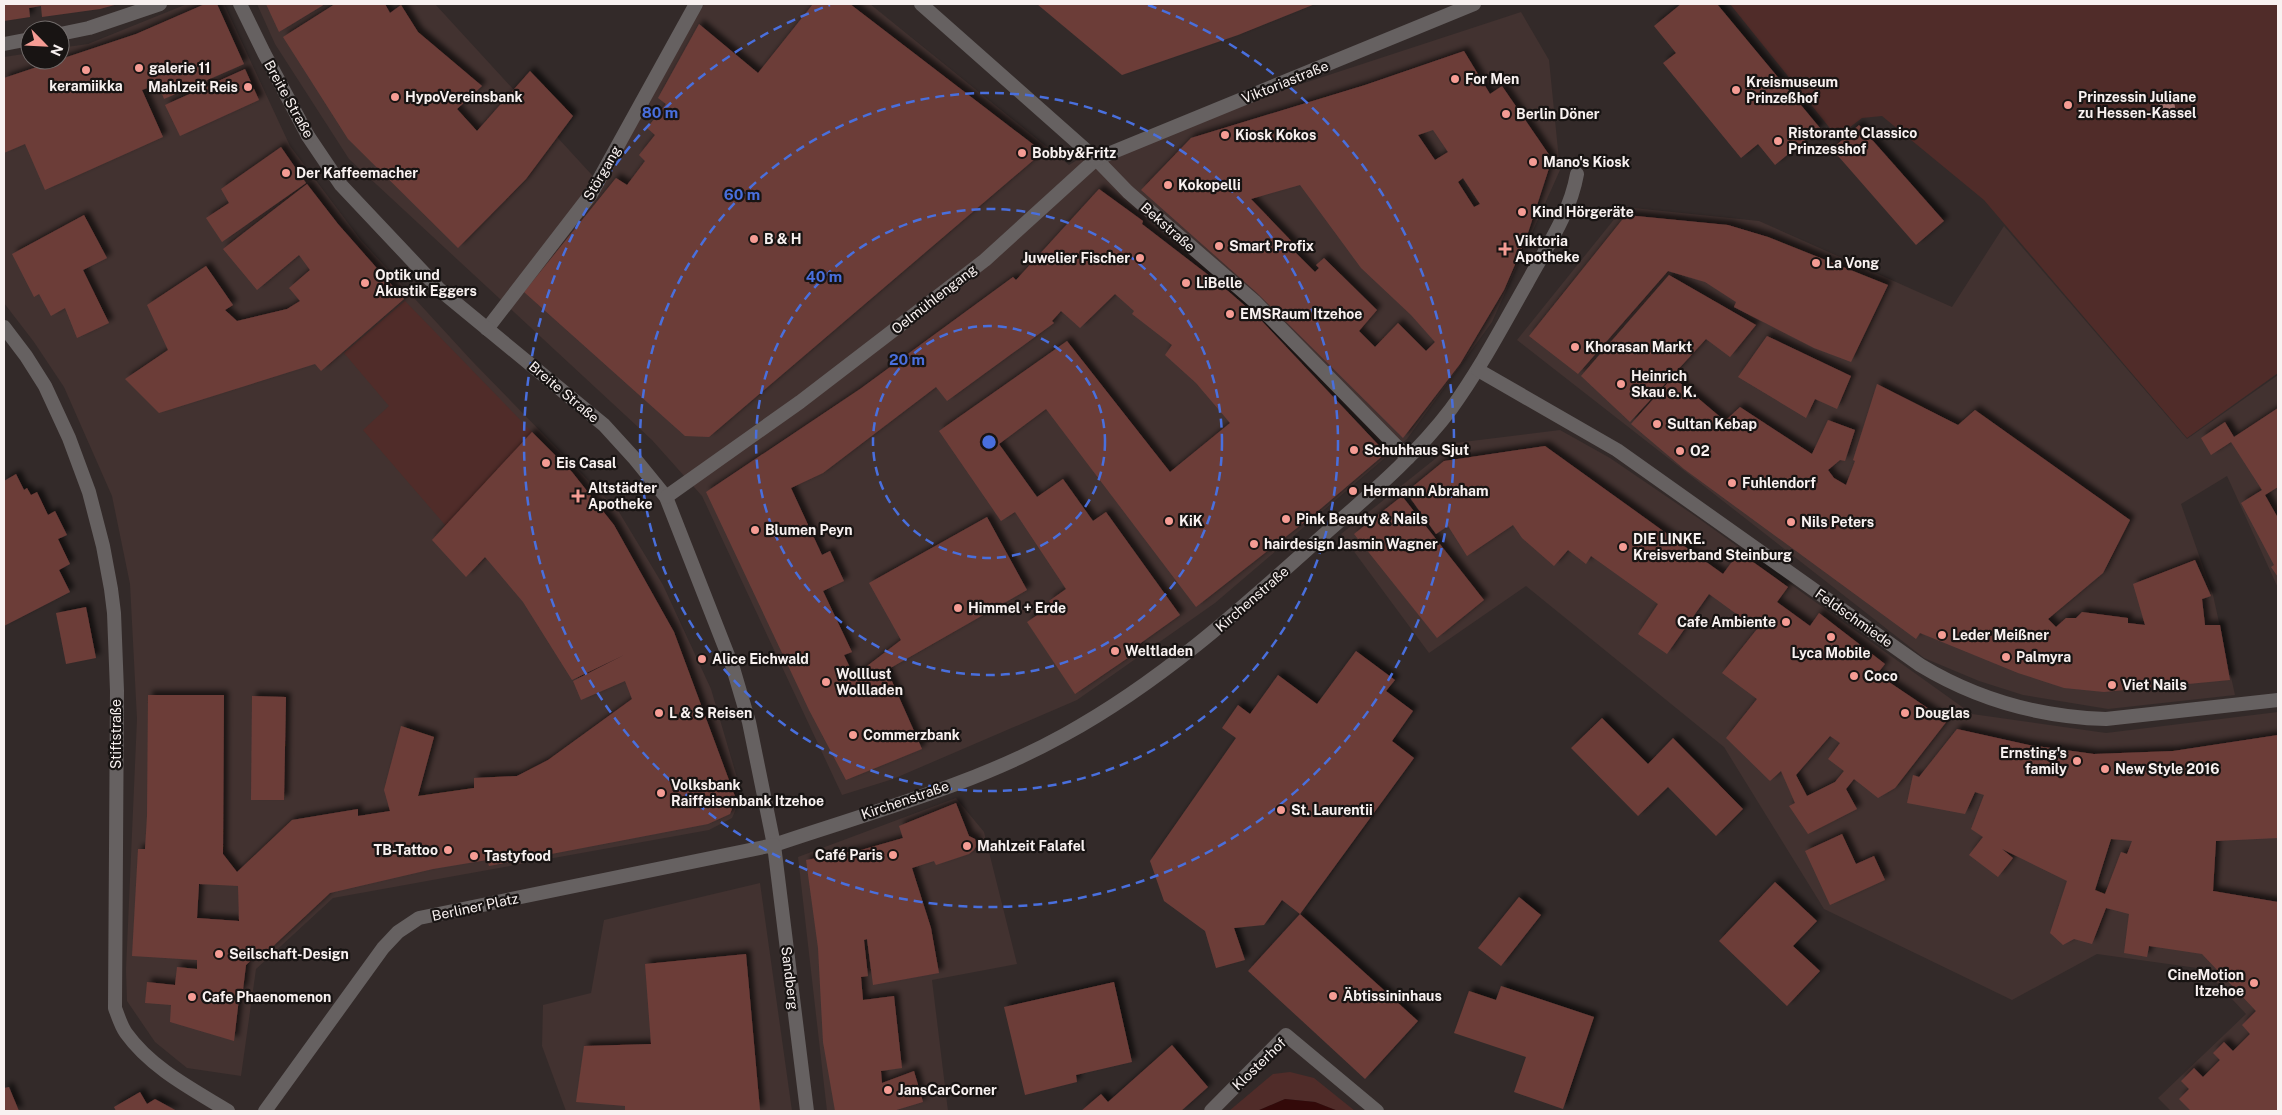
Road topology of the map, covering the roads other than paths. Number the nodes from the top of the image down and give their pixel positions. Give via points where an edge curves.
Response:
1 (160, 4) edge
2 (240, 4) edge
3 (696, 4) edge
4 (922, 4) edge
5 (1466, 5) edge
6 (70, 32) edge
7 (20, 41) edge
8 (4, 44) edge
9 (1096, 159) junction
10 (1577, 174) dead end
11 (4, 327) edge
12 (488, 329) junction
13 (1478, 370) junction
14 (1408, 458) junction
15 (666, 497) junction
16 (2278, 700) edge
17 (774, 845) junction
18 (228, 1111) edge
19 (265, 1111) edge
20 (807, 1111) edge
21 (1211, 1111) edge
22 (1377, 1111) edge

1 - 6 street
2 - 12 street, Breite Straße via 308,136 348,192 440,290
3 - 12 street, Störgang via 591,194
4 - 9 street, Bekstraße
5 - 9 street, Viktoriastraße
7 - 8 street
9 - 14 street, Bekstraße via 1128,192 1254,301
9 - 15 street, Oelmühlengang via 985,260 800,402
10 - 13 street, Kirchenstraße via 1562,221
11 - 18 street, Stiftstraße via 45,386 69,438 89,492 111,589 116,691 115,1008 124,1032 140,1051 168,1074
12 - 15 street, Breite Straße via 604,425
13 - 14 street, Kirchenstraße via 1449,411
13 - 16 street, Feldschmiede via 1617,450 1949,683 1995,700 2081,718 2106,719
14 - 17 street, Kirchenstraße via 1214,633 1113,708 1008,763
15 - 17 street, Breite Straße via 733,668 749,722
17 - 19 street, Berliner Platz via 419,918 398,932 383,948
17 - 20 street, Sandberg
21 - 22 street, Klosterhof via 1286,1035

